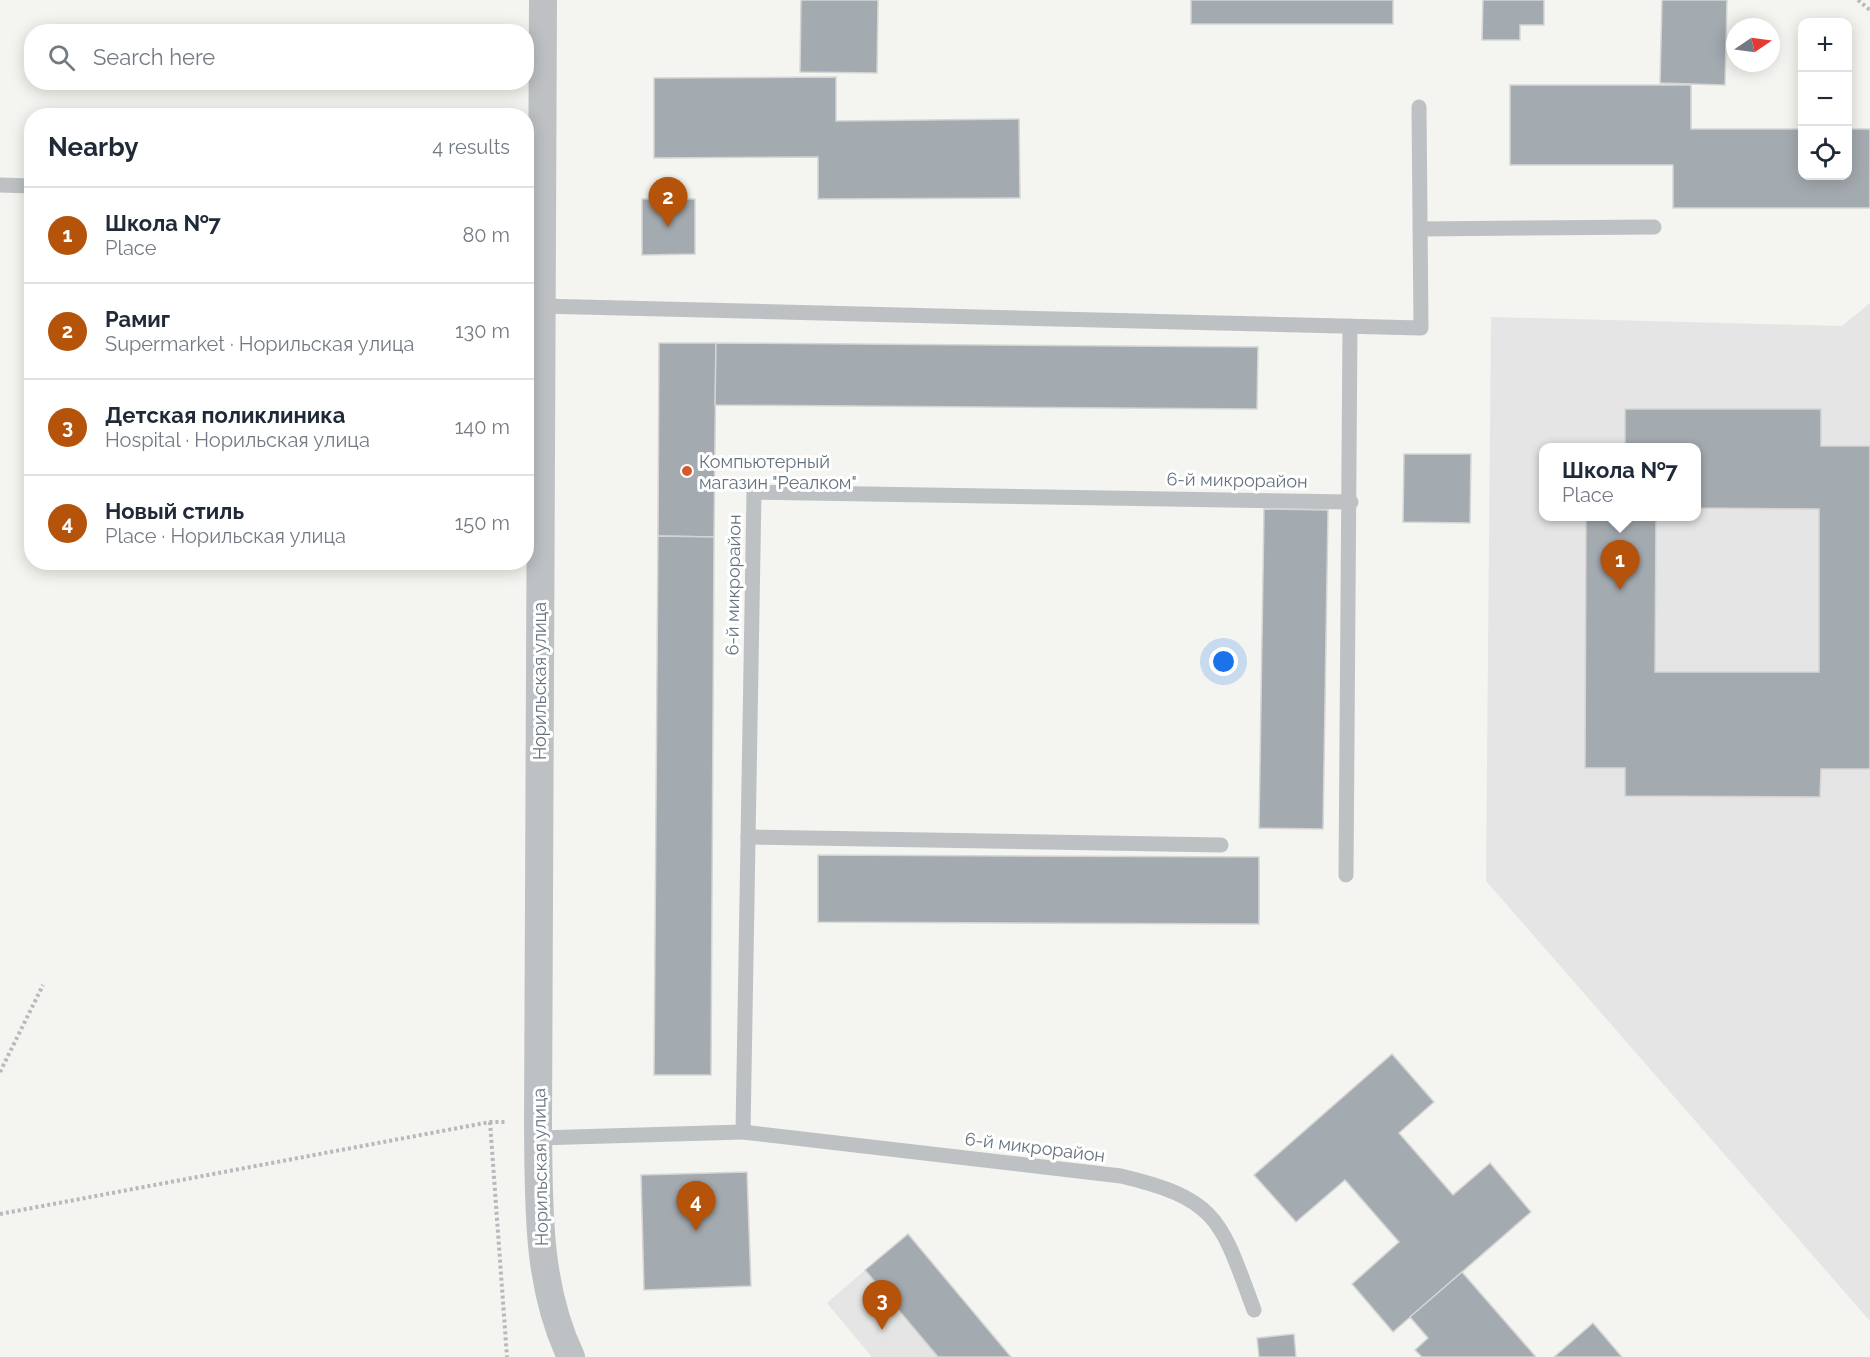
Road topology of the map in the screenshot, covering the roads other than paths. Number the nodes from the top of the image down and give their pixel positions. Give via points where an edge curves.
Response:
1 (543, 0) edge
2 (1419, 107) dead end
3 (0, 185) edge
4 (24, 186) edge
5 (1654, 227) dead end
6 (1420, 229) junction
7 (540, 306) junction
8 (1350, 326) junction
9 (534, 333) edge
10 (534, 497) edge
11 (1351, 502) junction
12 (748, 837) junction
13 (1221, 846) dead end
14 (1346, 875) dead end
15 (743, 1132) junction
16 (538, 1138) junction
17 (1254, 1310) dead end
18 (572, 1357) edge

1 - 7 street, Норильская улица
2 - 6 lane
3 - 4 lane
5 - 6 lane
6 - 8 lane via 1421,328
7 - 8 lane
7 - 9 street, Норильская улица
8 - 11 lane
10 - 16 street, Норильская улица
11 - 12 lane, 6-й микрорайон via 754,492
11 - 14 lane
12 - 13 lane
12 - 15 lane, 6-й микрорайон
15 - 16 lane, 6-й микрорайон
15 - 17 lane, 6-й микрорайон via 1121,1176 1161,1185 1212,1215 1229,1243
16 - 18 street, Норильская улица via 541,1252 557,1328

